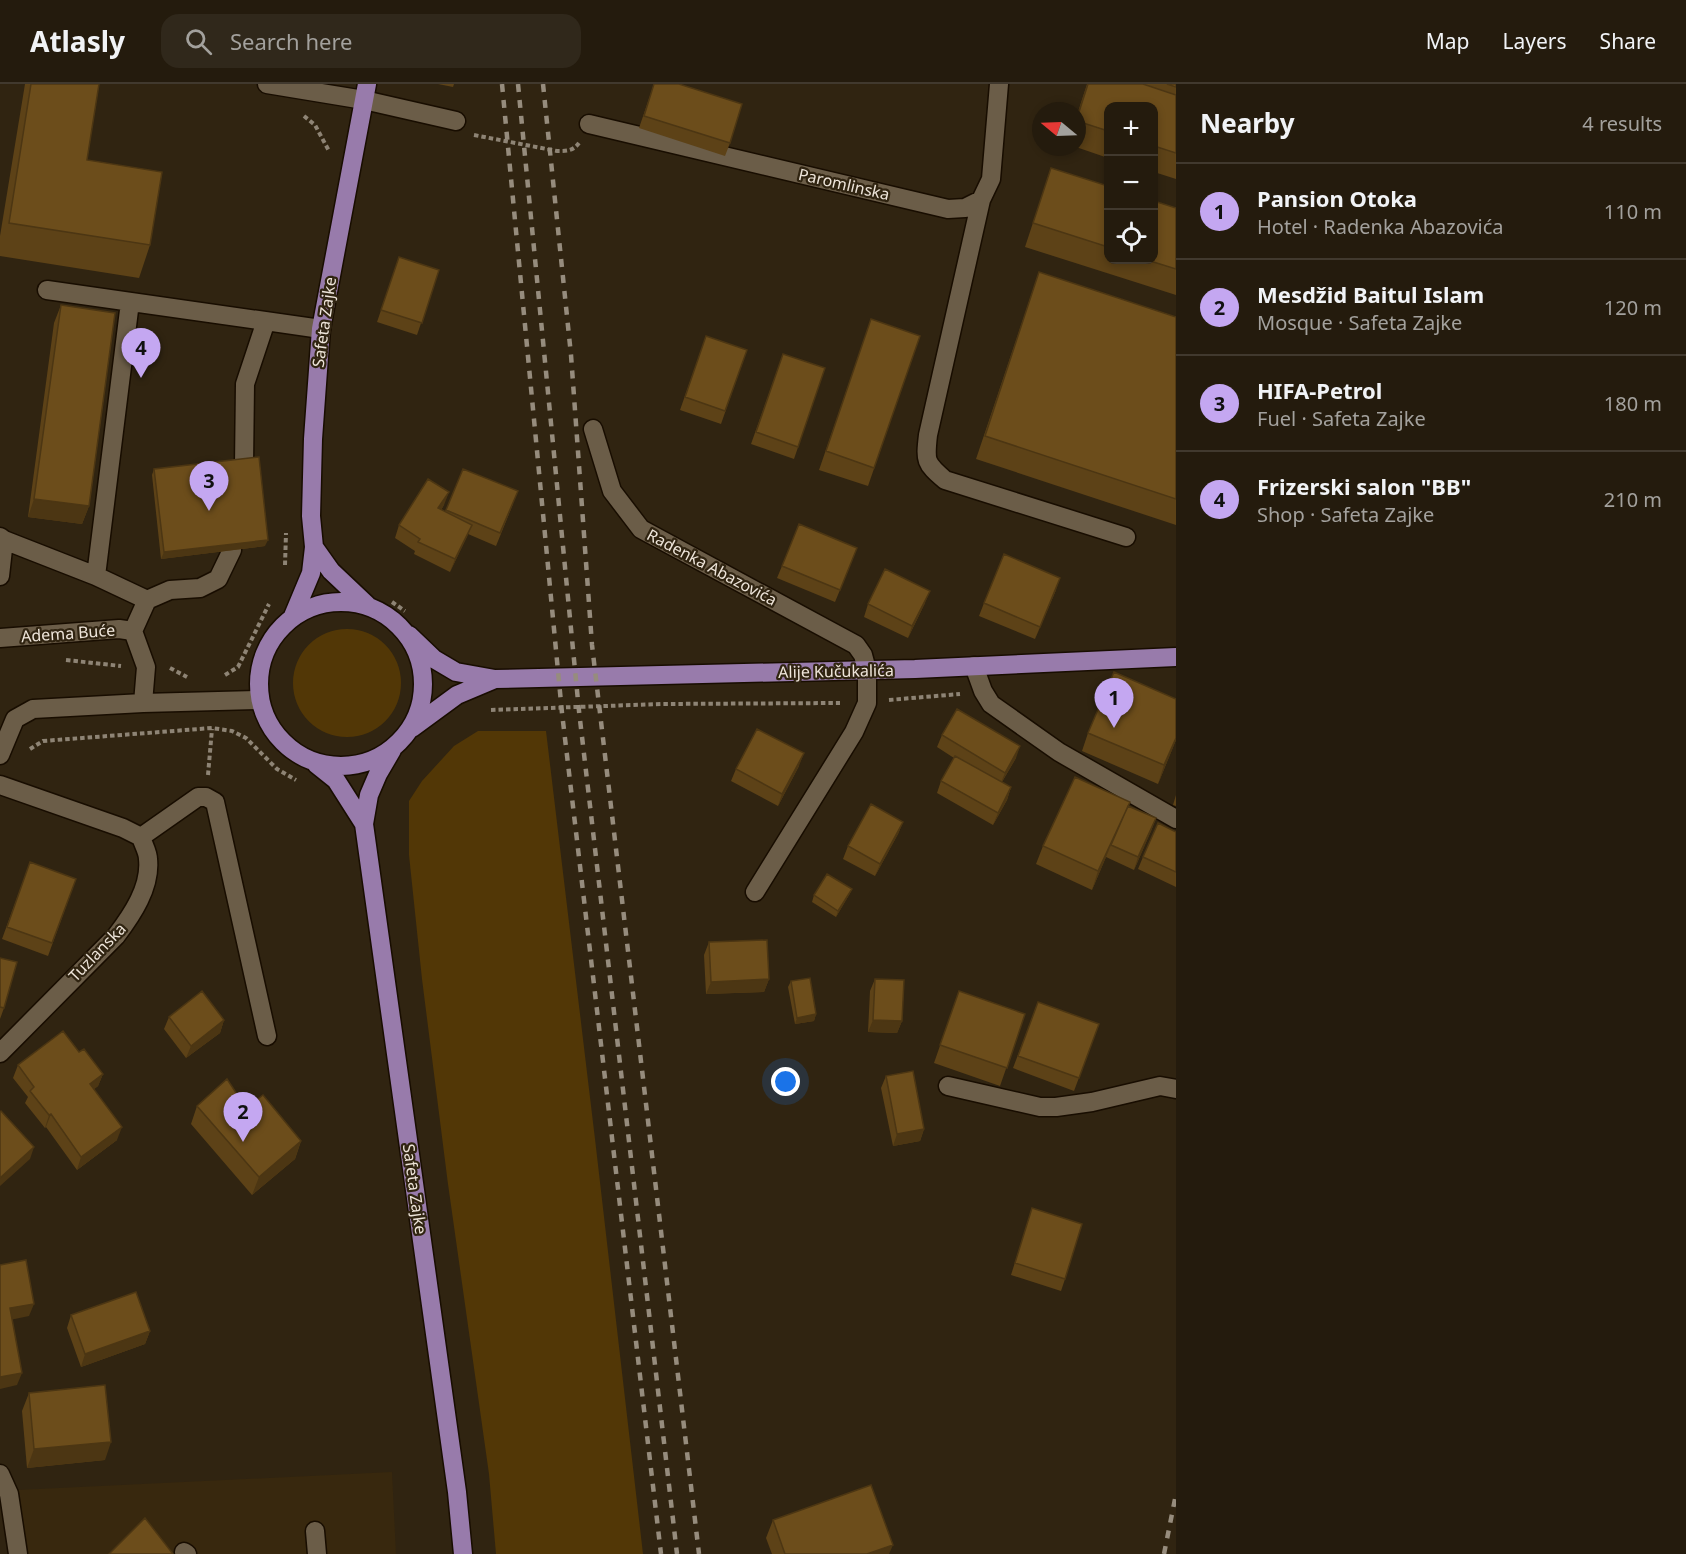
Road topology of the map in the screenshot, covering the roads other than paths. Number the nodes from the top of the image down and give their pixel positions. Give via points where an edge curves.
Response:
1 (267, 84) edge
2 (999, 84) edge
3 (365, 92) edge
4 (456, 121) road end
5 (589, 124) road end
6 (981, 200) junction
7 (47, 290) dead end
8 (130, 302) junction
9 (266, 321) junction
10 (321, 329) junction
11 (592, 429) dead end
12 (244, 465) edge
13 (1126, 537) dead end
14 (2, 539) edge
15 (314, 547) junction
16 (232, 550) edge
17 (0, 576) edge
18 (96, 576) junction
19 (147, 600) junction
20 (375, 601) junction
21 (293, 616) junction
22 (133, 631) junction
23 (409, 635) junction
24 (0, 638) edge
25 (1176, 657) edge
26 (974, 666) junction
27 (867, 670) junction
28 (495, 679) junction
29 (260, 700) junction
30 (143, 703) junction
31 (411, 729) junction
32 (392, 750) junction
33 (0, 755) edge
34 (312, 761) junction
35 (0, 785) edge
36 (1176, 819) edge
37 (364, 824) junction
38 (141, 837) junction
39 (755, 892) dead end
40 (267, 1036) dead end
41 (0, 1053) edge
42 (948, 1086) dead end
43 (1176, 1089) edge
44 (0, 1474) edge
45 (315, 1531) dead end
46 (18, 1554) edge
47 (317, 1554) edge
48 (463, 1554) edge

1 - 3 street
2 - 6 street via 991,179
3 - 4 street
3 - 10 main road, Safeta Zajke
5 - 6 street, Paromlinska via 948,209 965,208
6 - 13 street via 926,457 932,469 945,480
7 - 8 street
8 - 9 street
8 - 18 street
9 - 10 street
9 - 12 street via 245,384
10 - 15 main road, Safeta Zajke via 313,439
11 - 27 street, Radenka Abazovića via 612,491 641,529 856,645
14 - 17 street
14 - 18 street
15 - 20 main road via 331,571
15 - 21 main road, Safeta Zajke via 311,573
16 - 19 street via 218,579 200,588 170,591
18 - 19 street
19 - 22 street
20 - 21 main road via 316,605
20 - 23 main road
21 - 29 main road via 276,633 264,654
22 - 24 street, Adema Buće
22 - 30 street, Adema Buće via 146,667
23 - 28 main road, Alije Kučukalića via 434,659 456,672
23 - 31 main road via 420,658 424,682 421,706
25 - 26 main road, Alije Kučukalića
26 - 27 main road, Alije Kučukalića
26 - 36 street via 990,704 1059,752
27 - 28 main road, Alije Kučukalića
27 - 39 street via 867,703 854,732
28 - 31 main road, Alije Kučukalića via 457,694
29 - 30 street
29 - 34 main road via 270,726 282,741
30 - 33 street via 33,709 15,719
31 - 32 main road
32 - 34 main road via 367,763 340,767
32 - 37 main road, Safeta Zajke via 369,795
34 - 37 main road, Safeta Zajke via 336,780
35 - 38 street
37 - 48 main road, Safeta Zajke
38 - 40 street via 198,797 215,802
38 - 41 street, Tuzlanska via 148,859 147,875 132,914 116,936
42 - 43 street via 1040,1107 1092,1102 1160,1086
44 - 46 street via 9,1494
45 - 47 street

